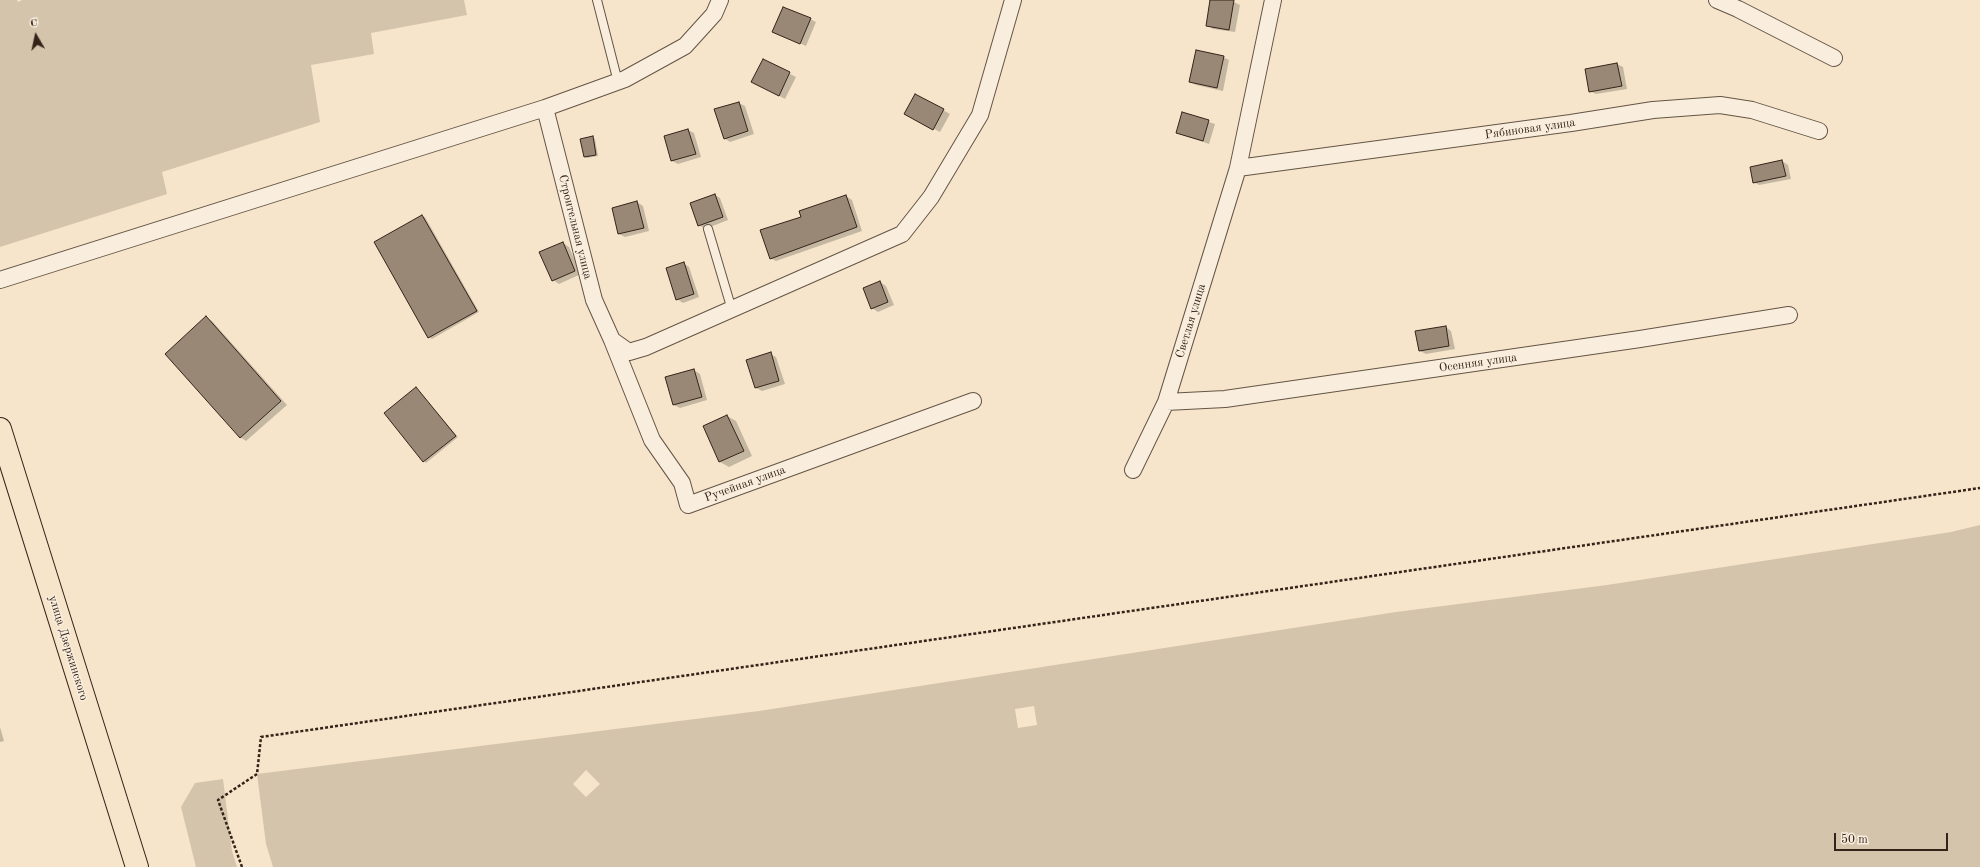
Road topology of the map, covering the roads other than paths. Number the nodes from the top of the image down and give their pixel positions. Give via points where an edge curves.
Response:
1 (597, 0) edge
2 (720, 0) edge
3 (1013, 0) edge
4 (1273, 0) edge
5 (1717, 0) edge
6 (1834, 58) dead end
7 (618, 82) junction
8 (545, 108) junction
9 (1820, 131) dead end
10 (1238, 168) junction
11 (708, 229) dead end
12 (0, 280) edge
13 (732, 310) junction
14 (1789, 315) dead end
15 (612, 340) junction
16 (973, 401) dead end
17 (1166, 402) junction
18 (0, 429) edge
19 (1133, 470) dead end
20 (137, 867) edge

1 - 7 lane
2 - 7 street via 714,14 685,46
3 - 13 street via 980,115 931,198 902,234
4 - 10 street, Светлая улица
5 - 6 street
7 - 8 street
8 - 12 street
8 - 15 street, Строительная улица via 594,300
9 - 10 street, Рябиновая улица via 1752,110 1720,105 1653,110
10 - 17 street, Светлая улица
11 - 13 lane
13 - 15 street via 629,352
14 - 17 street, Осенняя улица via 1225,399
15 - 16 street, Ручейная улица via 652,440 682,483 688,505
17 - 19 street, Светлая улица
18 - 20 main road, улица Дзержинского

